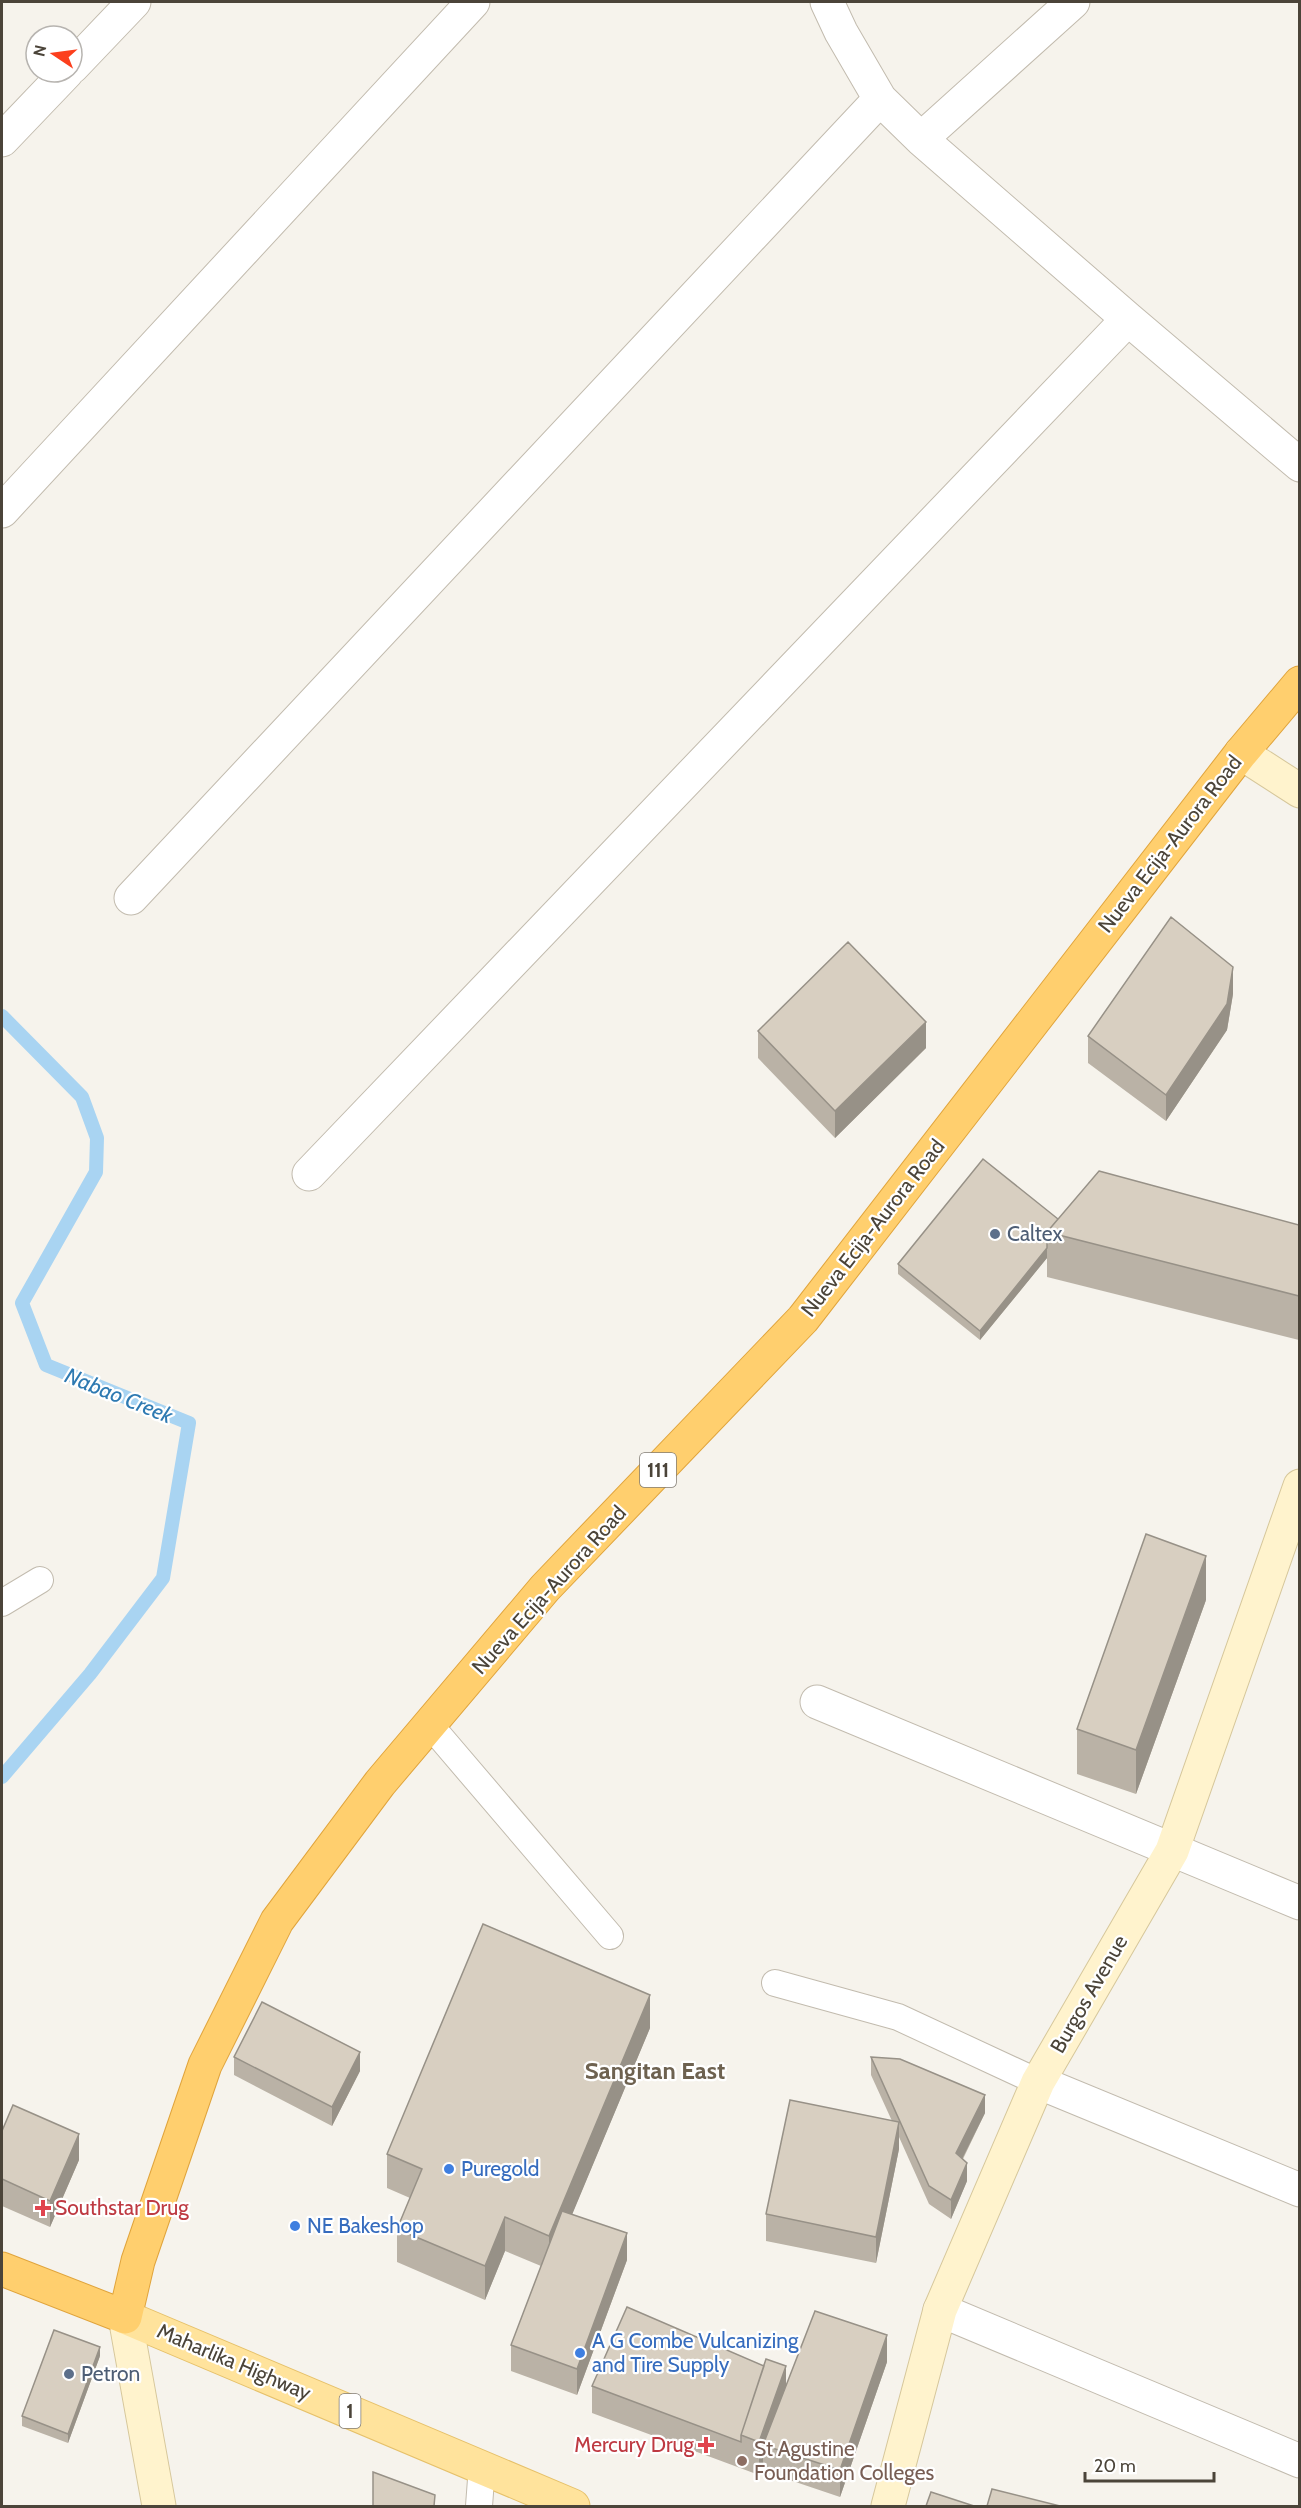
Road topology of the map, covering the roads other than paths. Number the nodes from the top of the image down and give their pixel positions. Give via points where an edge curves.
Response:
1 (134, 2) edge
2 (473, 2) edge
3 (827, 2) edge
4 (1073, 2) edge
5 (84, 54) edge
6 (56, 84) edge
7 (880, 99) junction
8 (921, 139) junction
9 (2, 140) edge
10 (1128, 319) junction
11 (1299, 465) edge
12 (2, 510) edge
13 (1299, 683) edge
14 (1241, 753) junction
15 (1299, 791) edge
16 (131, 898) dead end
17 (309, 1174) dead end
18 (1299, 1486) edge
19 (40, 1580) dead end
20 (2, 1603) edge
21 (817, 1702) dead end
22 (430, 1725) junction
23 (1172, 1851) junction
24 (1299, 1903) edge
25 (610, 1936) dead end
26 (775, 1983) dead end
27 (1038, 2082) junction
28 (1299, 2190) edge
29 (2, 2269) edge
30 (940, 2310) junction
31 (125, 2317) junction
32 (1299, 2461) edge
33 (482, 2466) junction
34 (159, 2506) edge
35 (479, 2506) edge
36 (573, 2506) edge
37 (888, 2506) edge

1 - 5 street
2 - 12 street
3 - 7 street
4 - 8 street
6 - 9 street
7 - 8 street
7 - 16 street
8 - 10 street
10 - 11 street
10 - 17 street
13 - 14 highway, Nueva Ecija-Aurora Road / 111
14 - 15 street
14 - 22 highway, Nueva Ecija-Aurora Road / 111 via 803,1319 545,1588
18 - 23 street, Burgos Avenue
19 - 20 lane
21 - 23 street
22 - 25 lane
22 - 31 highway, Nueva Ecija-Aurora Road / 111 via 380,1783 277,1921 205,2065 138,2262
23 - 24 street
23 - 27 street, Burgos Avenue
26 - 27 lane via 898,2017
27 - 28 street
27 - 30 street, Burgos Avenue
29 - 31 highway, 1
30 - 32 street
30 - 37 street, Burgos Avenue
31 - 33 main road, Maharlika Highway / 1
31 - 34 street
33 - 35 lane
33 - 36 main road, Maharlika Highway / 1

